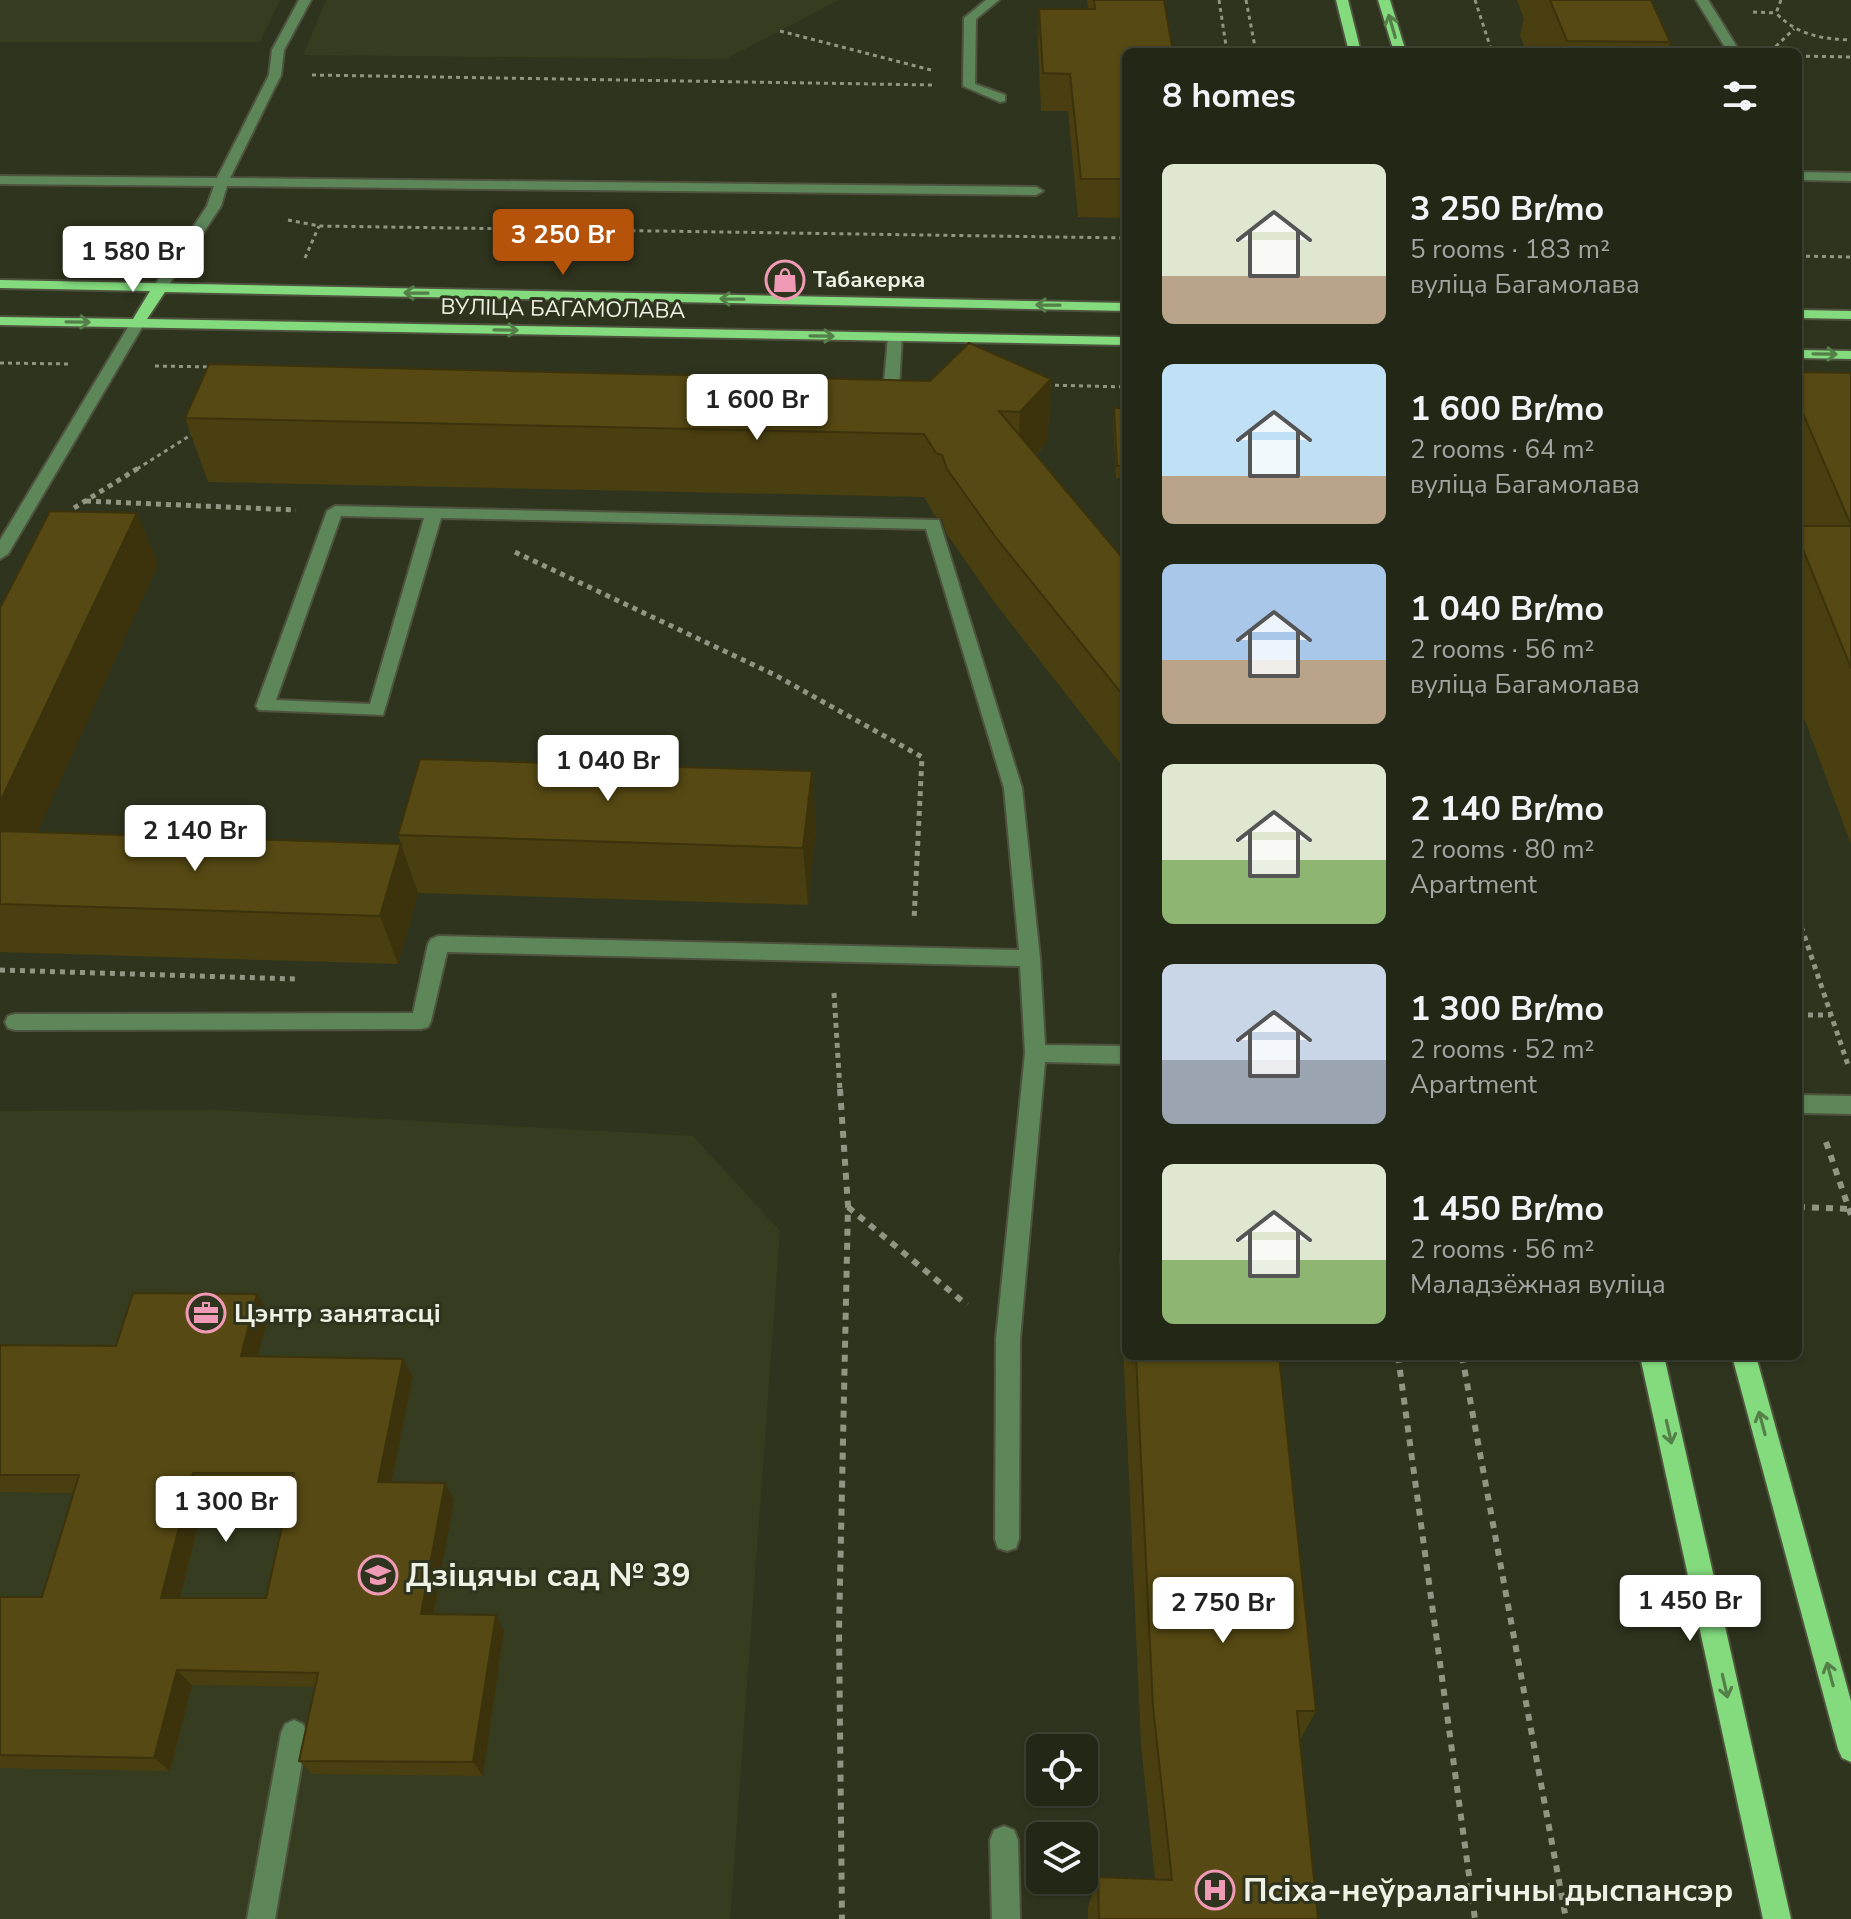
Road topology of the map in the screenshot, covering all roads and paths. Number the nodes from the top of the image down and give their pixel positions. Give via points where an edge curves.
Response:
1 (305, 0) edge
2 (993, 0) edge
3 (1219, 0) edge
4 (1246, 0) edge
5 (1342, 0) edge
6 (1384, 0) edge
7 (1475, 0) edge
8 (1702, 0) edge
9 (1781, 0) edge
10 (1743, 12) dead end
11 (1776, 13) junction
12 (1794, 29) junction
13 (780, 31) dead end
14 (1851, 40) edge
15 (1226, 48) edge
16 (1255, 48) edge
17 (1354, 48) edge
18 (1399, 48) edge
19 (1491, 48) edge
20 (1732, 48) edge
21 (1774, 48) edge
22 (1802, 56) edge
23 (1851, 57) edge
24 (275, 75) junction
25 (1000, 98) dead end
26 (1802, 176) edge
27 (1851, 177) edge
28 (0, 180) edge
29 (222, 182) junction
30 (1036, 191) dead end
31 (1802, 256) edge
32 (1851, 257) edge
33 (0, 284) edge
34 (161, 286) junction
35 (1122, 307) edge
36 (1802, 314) edge
37 (1851, 315) edge
38 (0, 321) edge
39 (137, 324) junction
40 (895, 337) junction
41 (1122, 341) edge
42 (1802, 354) edge
43 (1851, 355) edge
44 (0, 363) edge
45 (112, 365) junction
46 (213, 367) edge
47 (1038, 385) edge
48 (1122, 387) edge
49 (889, 415) edge
50 (201, 429) edge
51 (335, 511) junction
52 (434, 513) junction
53 (505, 547) dead end
54 (0, 554) edge
55 (1802, 929) edge
56 (913, 957) junction
57 (1030, 958) junction
58 (0, 970) edge
59 (299, 979) dead end
60 (833, 984) dead end
61 (1802, 1015) edge
62 (1831, 1015) junction
63 (15, 1022) dead end
64 (1035, 1053) junction
65 (1122, 1055) edge
66 (1851, 1072) edge
67 (1802, 1104) edge
68 (1851, 1105) edge
69 (848, 1206) junction
70 (1802, 1207) edge
71 (1851, 1209) edge
72 (1008, 1339) junction
73 (1399, 1360) edge
74 (1463, 1360) edge
75 (1653, 1360) edge
76 (1745, 1360) edge
77 (1007, 1539) dead end
78 (294, 1733) dead end
79 (1851, 1749) edge
80 (1004, 1840) dead end
81 (261, 1919) edge
82 (842, 1919) edge
83 (1006, 1919) edge
84 (1475, 1919) edge
85 (1566, 1919) edge
86 (1777, 1919) edge

1 - 24 lane via 278,50
2 - 25 lane via 970,18 969,86
3 - 15 path
4 - 16 path
5 - 17 main road
18 -> 6 main road
7 - 19 path
8 - 20 lane
9 - 11 path
10 - 11 path
11 - 12 path
12 - 14 path
12 - 21 path
13 - 24 path via 930,67 939,85
22 - 23 path
24 - 29 lane
26 - 27 lane
28 - 29 lane
29 - 30 lane
29 - 34 lane via 214,206
31 - 32 path
33 - 34 main road, ВУЛІЦА БАГАМОЛАВА
35 -> 34 main road, ВУЛІЦА БАГАМОЛАВА
34 - 39 main road
36 - 37 main road
38 -> 39 main road, ВУЛІЦА БАГАМОЛАВА
39 -> 40 main road, ВУЛІЦА БАГАМОЛАВА
39 - 45 lane
40 - 41 main road, ВУЛІЦА БАГАМОЛАВА
40 - 49 lane
42 -> 43 main road
44 - 45 path
45 - 46 path
45 - 54 lane
47 - 48 path
50 - 51 path via 85,501
51 - 52 lane
51 - 52 lane via 265,706 377,711
52 - 57 lane via 933,524 1013,788
53 - 56 path via 775,675 922,757
55 - 62 path
56 - 57 lane
56 - 63 lane via 438,944 421,1021
57 - 64 lane
58 - 59 path
60 - 69 path
61 - 62 path
62 - 66 path
64 - 65 lane
64 - 72 lane
67 - 68 lane
69 - 72 path
69 - 82 path via 839,1630
70 - 71 path
72 - 77 lane
73 - 84 path
74 - 85 path
75 -> 86 main road
79 -> 76 main road
78 - 81 lane
80 - 83 lane

